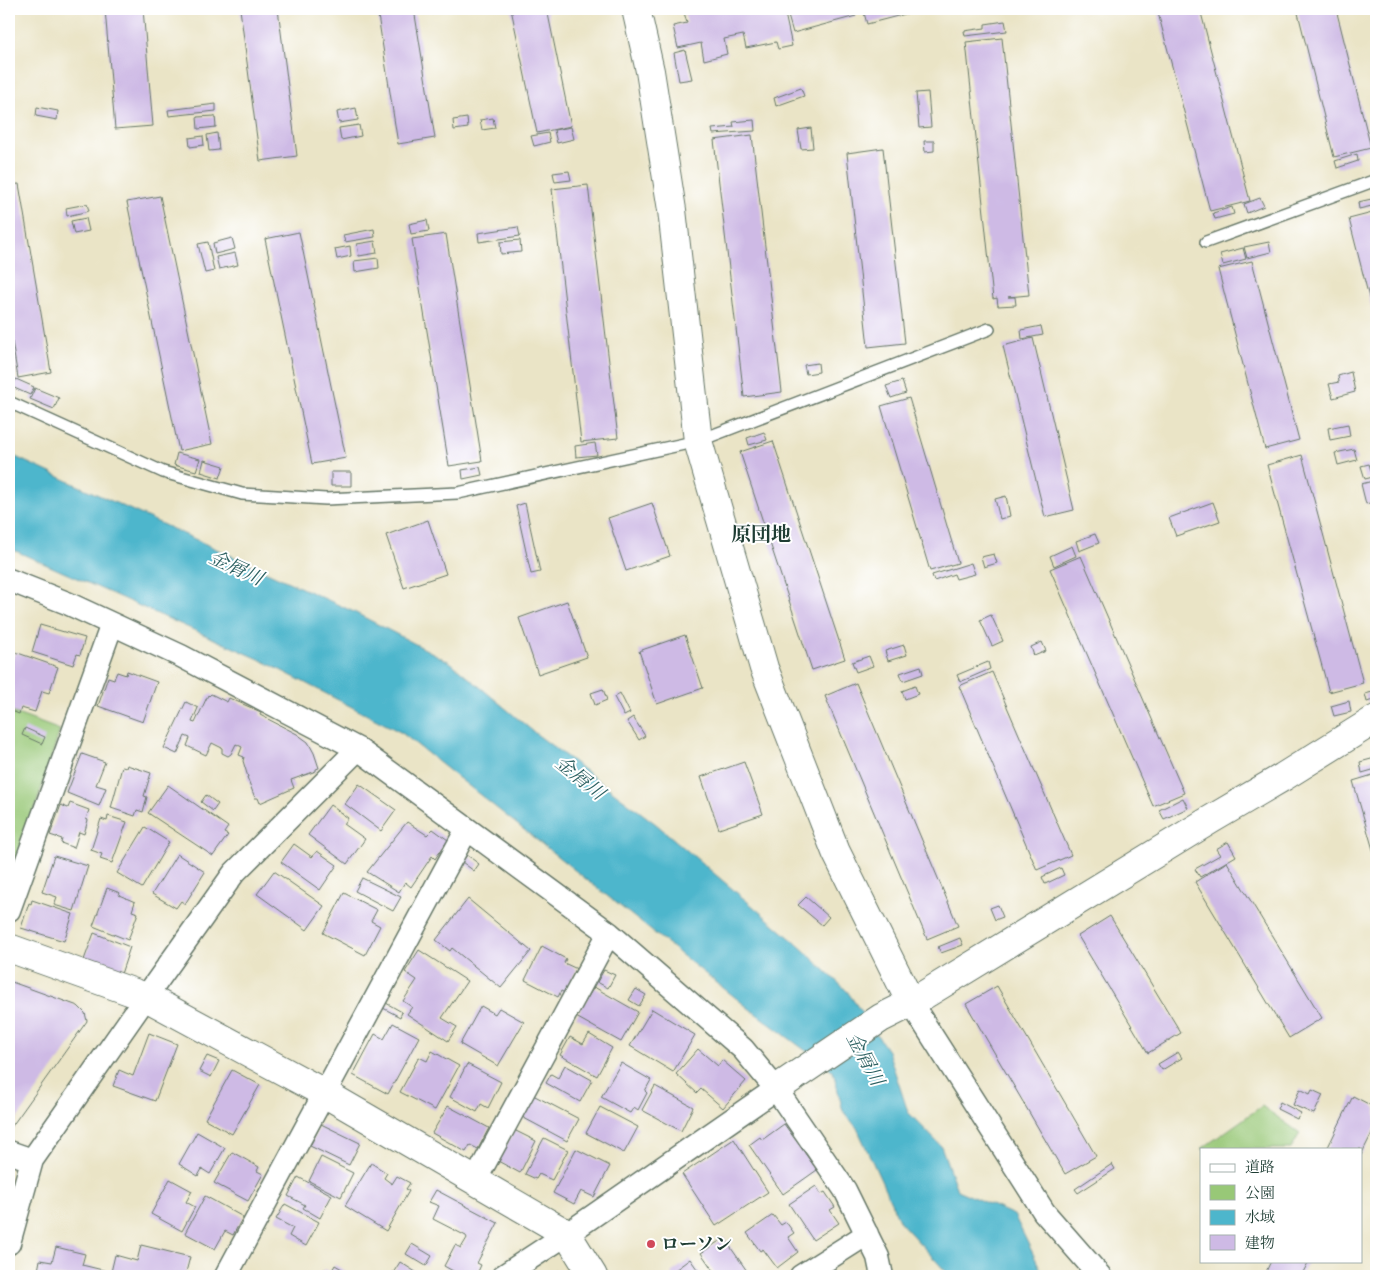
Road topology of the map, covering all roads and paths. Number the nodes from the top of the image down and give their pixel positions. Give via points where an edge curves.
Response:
1 (636, 9) edge
2 (1376, 180) edge
3 (1206, 242) dead end
4 (989, 330) dead end
5 (9, 402) edge
6 (698, 441) junction
7 (9, 580) edge
8 (112, 624) junction
9 (1376, 719) edge
10 (358, 749) junction
11 (467, 829) junction
12 (9, 910) edge
13 (609, 934) junction
14 (9, 948) edge
15 (146, 997) junction
16 (910, 1003) junction
17 (776, 1089) junction
18 (324, 1093) junction
19 (9, 1152) edge
20 (32, 1160) junction
21 (475, 1180) junction
22 (567, 1234) junction
23 (867, 1234) junction
24 (9, 1243) edge
25 (226, 1276) edge
26 (503, 1276) edge
27 (592, 1276) edge
28 (801, 1276) edge
29 (882, 1276) edge
30 (1100, 1276) edge

1 - 6 street via 650,71 672,210
2 - 3 lane
4 - 6 lane
5 - 6 lane via 163,472 242,494 326,499 458,493
6 - 16 street via 764,668 836,852
7 - 8 street
8 - 10 street via 181,656
8 - 12 street
9 - 16 street
10 - 11 street
10 - 15 street via 234,873
11 - 13 street
11 - 18 street
13 - 17 street via 743,1049
13 - 21 street
14 - 15 street
15 - 18 street
15 - 20 street
16 - 17 street
16 - 30 street via 1044,1212
17 - 22 street
17 - 23 street via 845,1190
18 - 21 street
18 - 25 street
19 - 20 street
20 - 24 street
21 - 22 street
22 - 26 street
22 - 27 street
23 - 28 street
23 - 29 street via 878,1257

